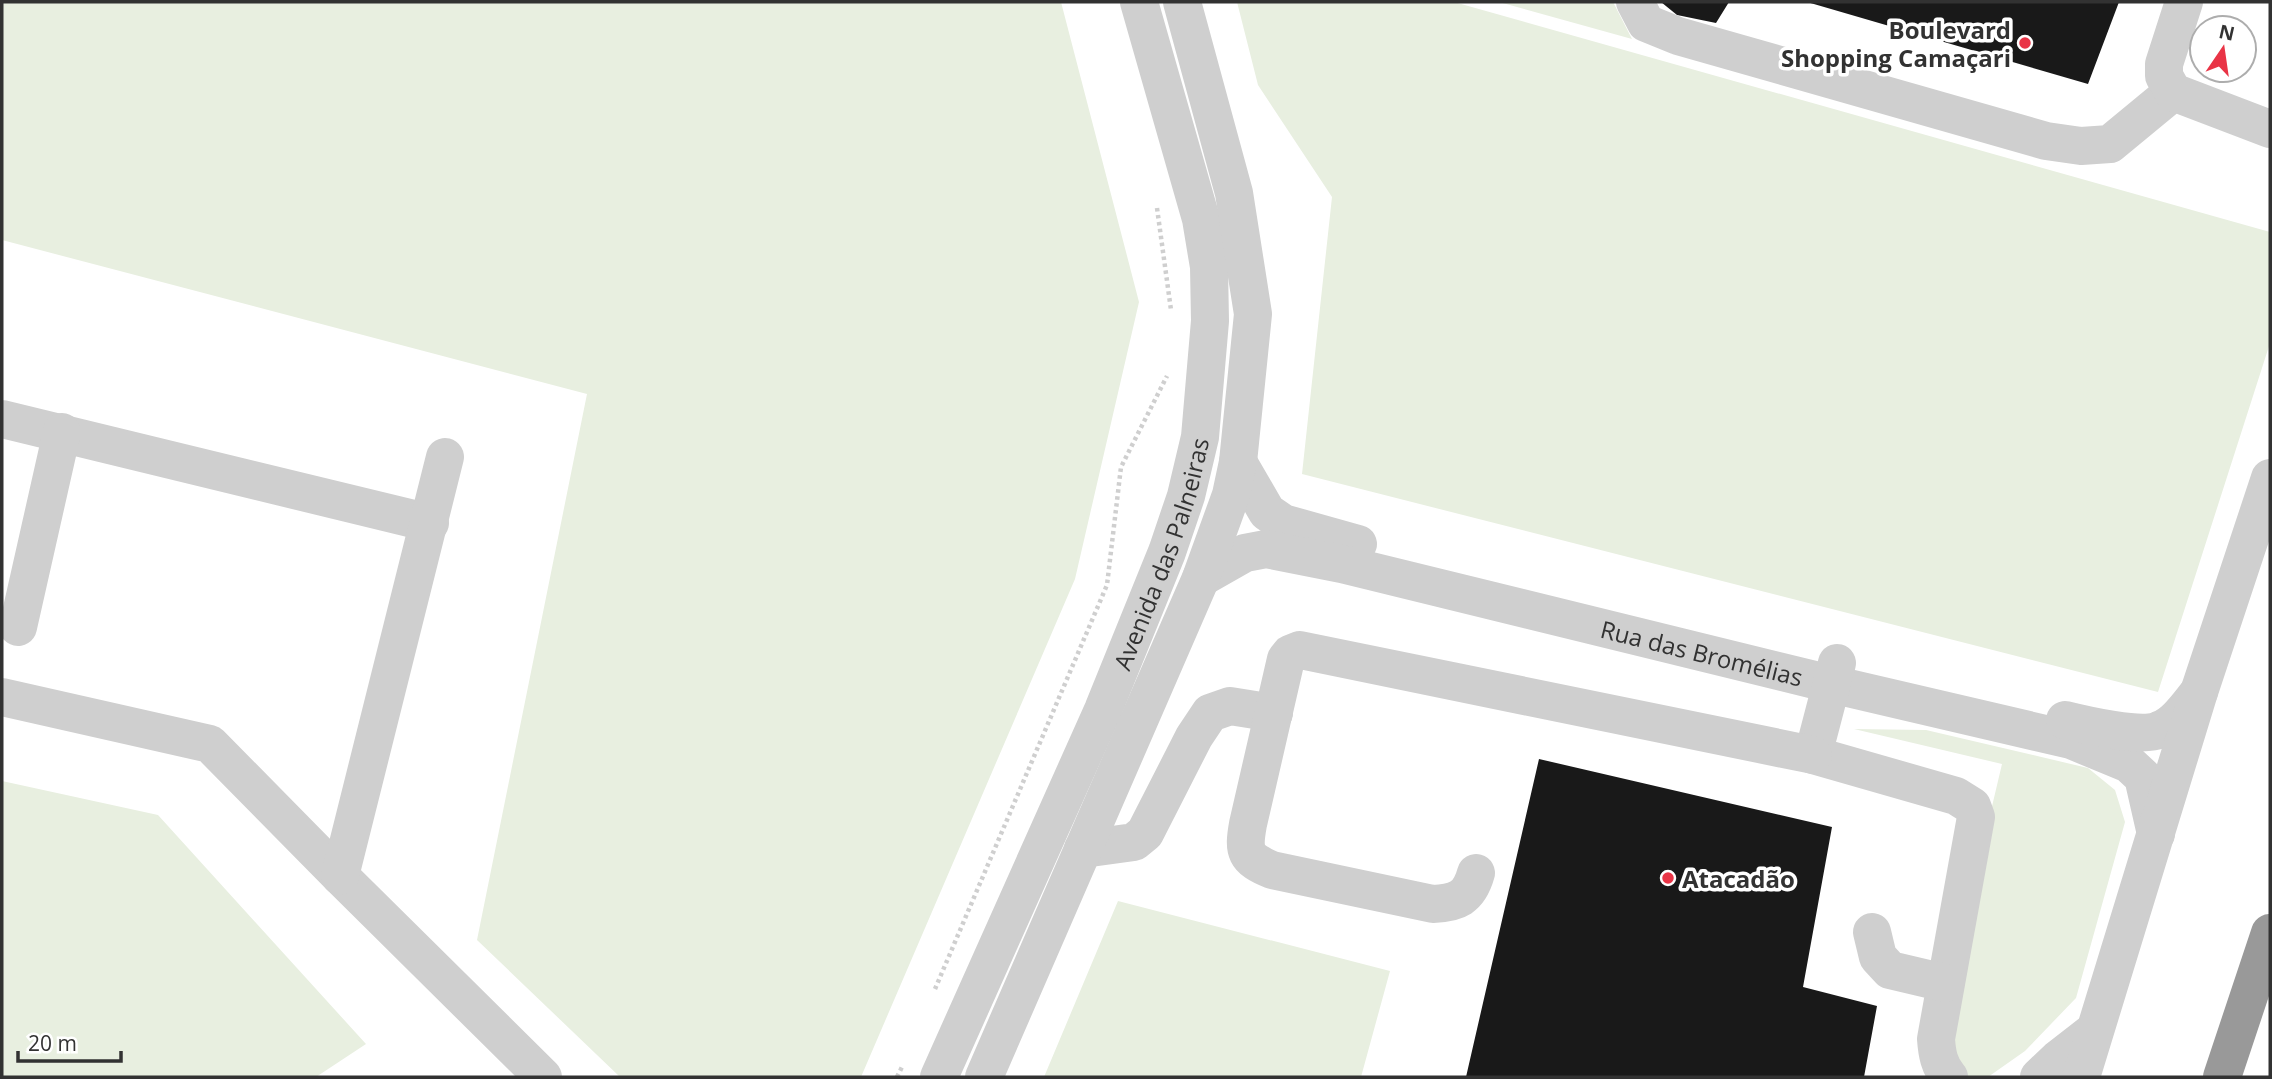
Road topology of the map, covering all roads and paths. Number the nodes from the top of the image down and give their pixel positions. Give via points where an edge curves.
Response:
1 (1139, 2) edge
2 (1182, 2) edge
3 (1635, 2) edge
4 (2184, 2) edge
5 (2173, 92) junction
6 (2270, 129) edge
7 (1156, 197) dead end
8 (1171, 316) dead end
9 (1172, 365) dead end
10 (2, 419) edge
11 (62, 432) junction
12 (445, 457) dead end
13 (1238, 462) junction
14 (2270, 478) edge
15 (430, 523) junction
16 (1201, 578) junction
17 (18, 627) dead end
18 (1834, 674) junction
19 (2199, 692) junction
20 (2, 697) edge
21 (1274, 713) junction
22 (1813, 755) junction
23 (2155, 834) junction
24 (1083, 849) junction
25 (1476, 873) dead end
26 (340, 876) junction
27 (1872, 932) dead end
28 (2270, 933) edge
29 (1945, 984) junction
30 (935, 989) dead end
31 (2094, 1031) junction
32 (903, 1065) dead end
33 (543, 1077) edge
34 (897, 1077) edge
35 (939, 1077) edge
36 (984, 1077) edge
37 (1949, 1077) edge
38 (2039, 1077) edge
39 (2081, 1077) edge
40 (2222, 1077) edge

1 - 35 street, Avenida das Palneiras via 1201,219 1209,267 1210,321 1200,436 1167,552
2 - 13 street, Avenida das Palneiras via 1234,193 1252,314
3 - 5 street via 1646,23 1678,36 2046,141 2110,144
4 - 5 street via 2164,64 2164,76
5 - 6 street
7 - 8 path
9 - 30 path via 1121,467 1107,585
10 - 11 street
11 - 15 street
11 - 17 street
12 - 15 street
13 - 16 street, Avenida das Palneiras
13 - 18 street, Rua das Bromélias via 1267,512 1283,523
14 - 19 street
15 - 26 street
16 - 18 street, Rua das Bromélias via 1245,553 1266,549
16 - 24 street, Avenida das Palneiras
18 - 19 street, Rua das Bromélias via 2142,733 2175,720
18 - 22 street
18 - 23 street, Rua das Bromélias via 2071,740 2129,764 2143,777
19 - 23 street
20 - 26 street via 210,744
21 - 22 street via 1286,659 1300,650
21 - 24 street via 1230,706 1210,713 1145,833 1134,842
21 - 25 street via 1245,842 1255,863 1317,881 1433,904 1462,898
22 - 29 street via 1956,796 1972,806 1976,817
23 - 31 street
24 - 36 street, Avenida das Palneiras
26 - 33 street
27 - 29 street via 1878,957 1890,970
28 - 40 highway
29 - 37 street via 1936,1039 1937,1056
31 - 38 street
31 - 39 street
32 - 34 path

